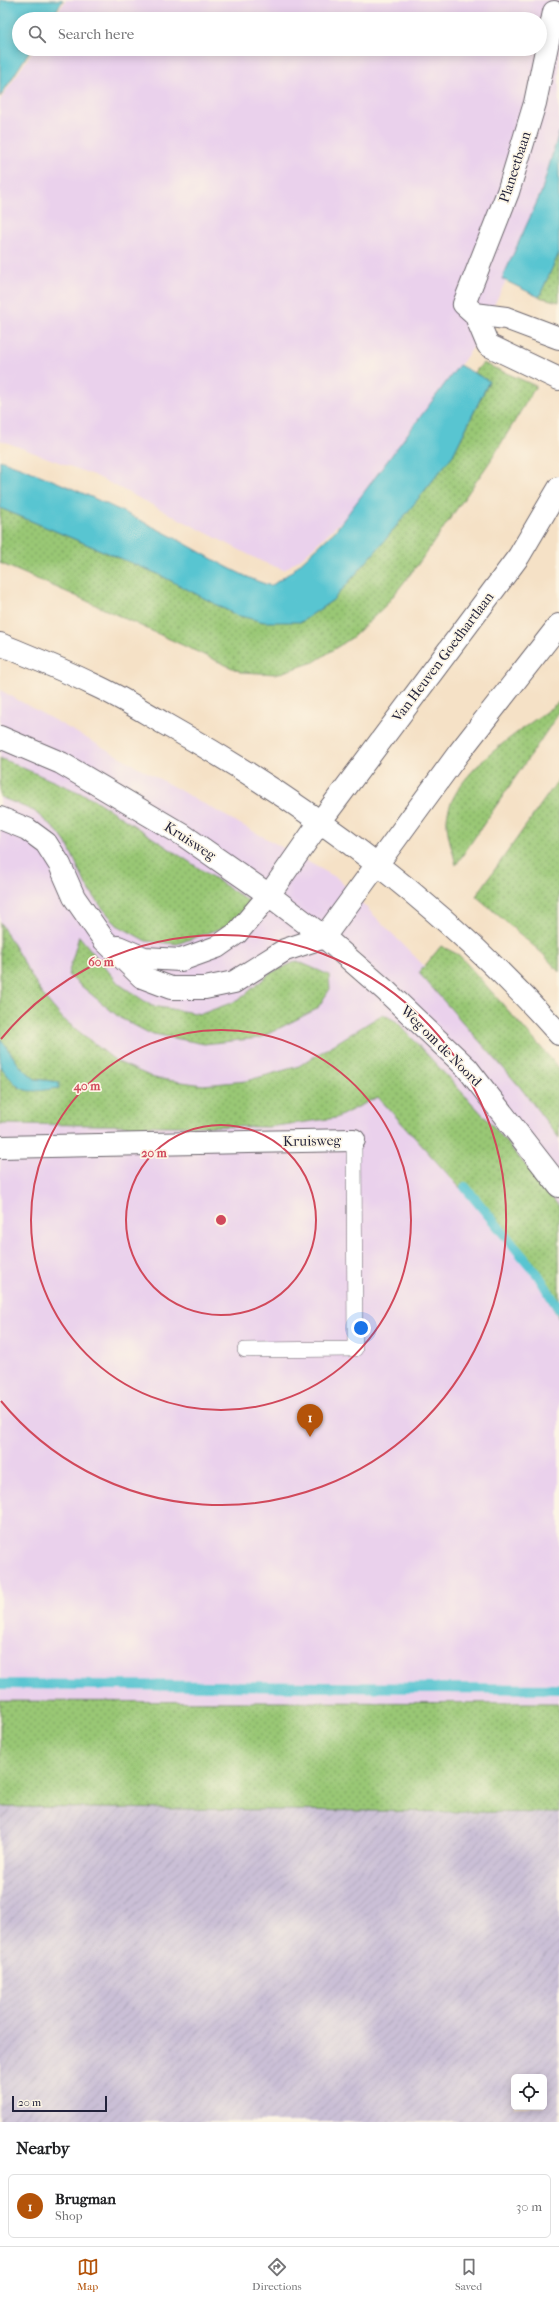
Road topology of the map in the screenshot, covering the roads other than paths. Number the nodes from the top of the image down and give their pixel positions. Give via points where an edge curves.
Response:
1 (554, 12) dead end
2 (547, 46) edge
3 (545, 56) edge
4 (475, 314) junction
5 (559, 338) edge
6 (559, 379) edge
7 (559, 488) edge
8 (559, 625) edge
9 (0, 644) edge
10 (0, 736) edge
11 (0, 818) edge
12 (320, 822) junction
13 (376, 864) junction
14 (269, 895) junction
15 (324, 937) junction
16 (104, 940) junction
17 (559, 1034) edge
18 (354, 1140) joint
19 (0, 1147) edge
20 (559, 1186) edge
21 (245, 1350) dead end

1 - 2 main road, Planeetbaan
3 - 4 main road, Planeetbaan via 535,103 508,192 464,304
4 - 5 main road via 506,318
4 - 6 main road, Planeetbaan via 488,345
7 - 12 main road, Van Heuven Goedhartlaan via 519,556
8 - 13 main road
9 - 12 main road via 93,684 215,752
10 - 14 main road, Kruisweg via 62,762 182,836
11 - 16 main road via 27,829 46,843 60,865 74,897
12 - 13 main road
12 - 14 main road, Van Heuven Goedhartlaan
13 - 15 main road
13 - 17 main road via 518,988
14 - 15 main road, Kruisweg
14 - 16 main road via 237,933 217,947 181,960 144,958
15 - 16 main road via 285,950 234,982 206,988 171,988 142,977
15 - 20 main road, Weg om de Noord via 386,991 466,1068
18 - 19 main road, Kruisweg
18 - 21 lane, Kruisweg via 355,1349

